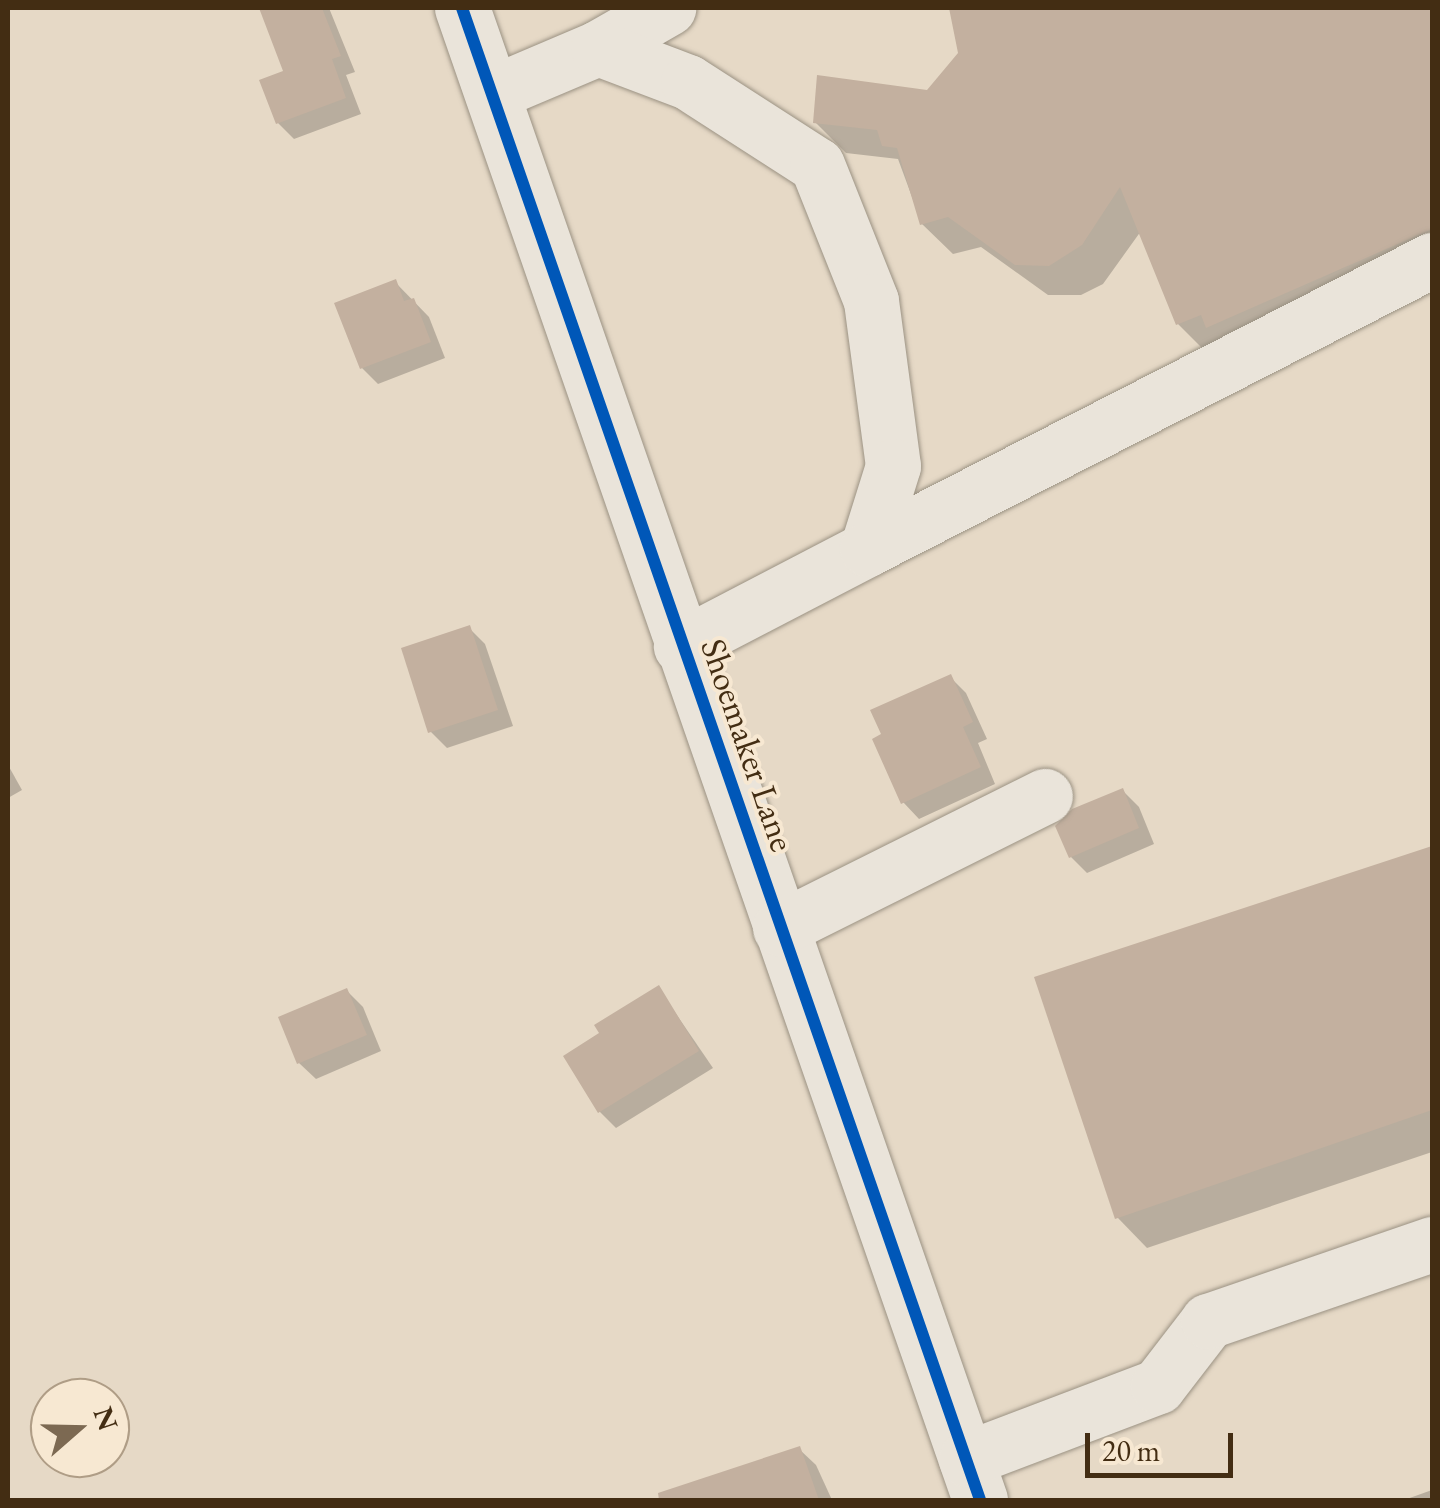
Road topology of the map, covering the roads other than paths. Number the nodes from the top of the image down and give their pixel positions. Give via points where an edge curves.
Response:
1 (462, 8) edge
2 (668, 8) edge
3 (598, 48) junction
4 (492, 93) junction
5 (1432, 260) edge
6 (866, 549) junction
7 (681, 646) junction
8 (1045, 796) dead end
9 (780, 928) junction
10 (1432, 1244) edge
11 (973, 1480) edge

1 - 4 street, Shoemaker Lane
2 - 3 street
3 - 4 street
3 - 6 street via 688,82 817,166 872,302 894,466
4 - 7 street, Shoemaker Lane
5 - 6 street
6 - 7 street
7 - 9 street, Shoemaker Lane
8 - 9 street
9 - 11 street, Shoemaker Lane
10 - 11 street via 1208,1321 1158,1386

